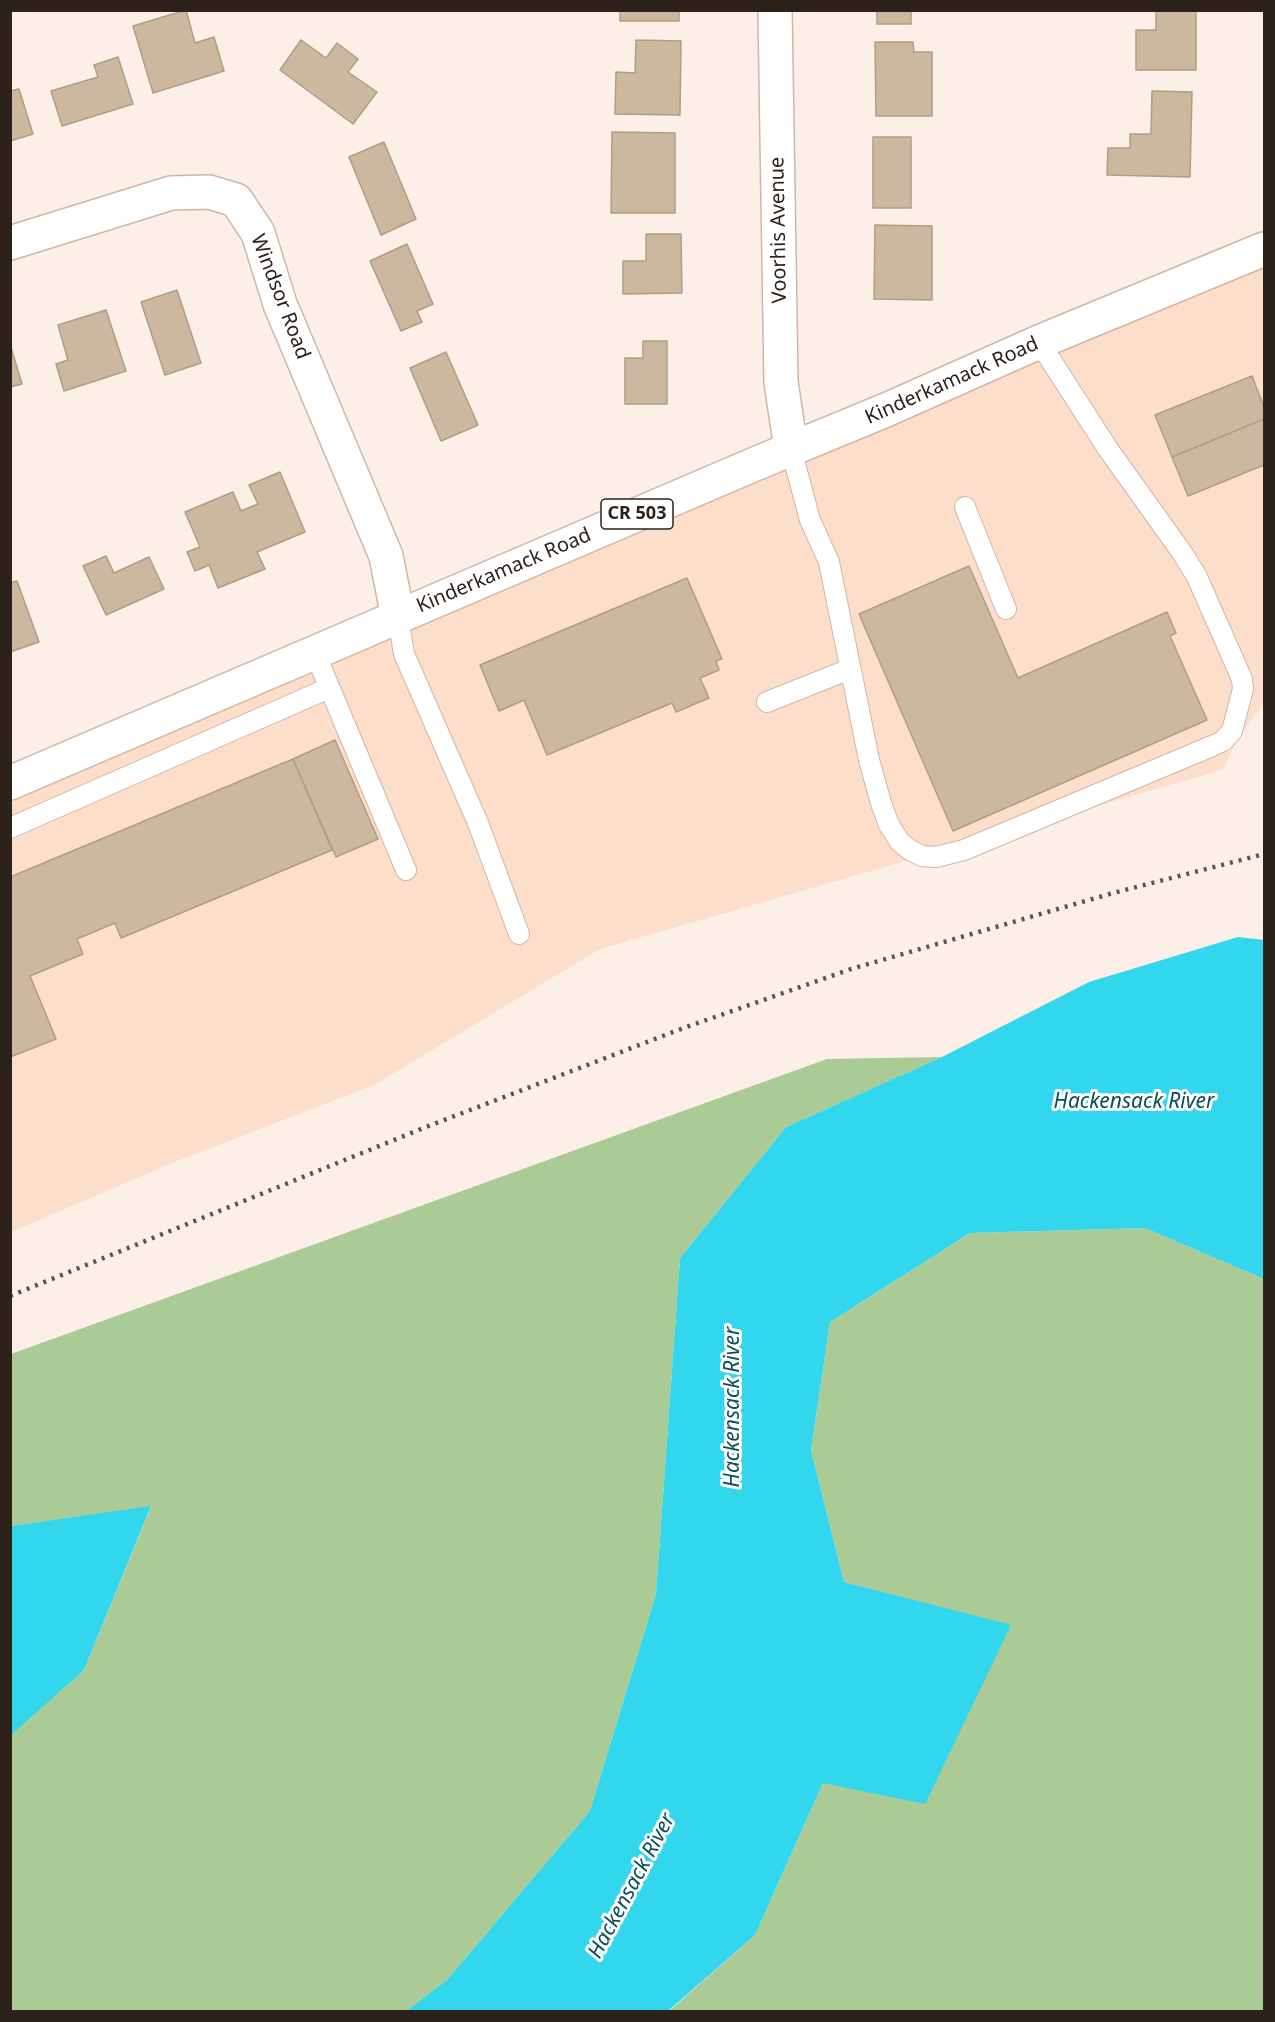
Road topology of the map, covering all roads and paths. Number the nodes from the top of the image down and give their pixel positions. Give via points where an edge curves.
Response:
1 (775, 10) edge
2 (10, 243) edge
3 (1264, 249) edge
4 (1039, 342) junction
5 (791, 449) junction
6 (965, 507) dead end
7 (1006, 609) dead end
8 (399, 617) junction
9 (315, 653) junction
10 (850, 669) junction
11 (329, 688) junction
12 (767, 702) dead end
13 (10, 783) edge
14 (10, 828) edge
15 (406, 870) dead end
16 (519, 934) dead end

1 - 5 main road, Voorhis Avenue via 782,382
2 - 8 main road, Windsor Road via 171,193 209,192 236,200 258,233 280,304 386,556
3 - 4 main road, Kinderkamack Road / CR 503
4 - 5 main road, Kinderkamack Road / CR 503
4 - 10 lane via 1197,578 1242,679 1232,731 1212,746 977,846 952,854 922,856 900,843 889,825 869,760
5 - 8 main road, Kinderkamack Road / CR 503
5 - 10 lane via 810,520 828,562
6 - 7 lane
8 - 9 main road, Kinderkamack Road / CR 503
8 - 16 lane via 404,654 478,823
9 - 11 lane
9 - 13 main road, Kinderkamack Road / CR 503
10 - 12 lane
11 - 14 lane
11 - 15 lane

